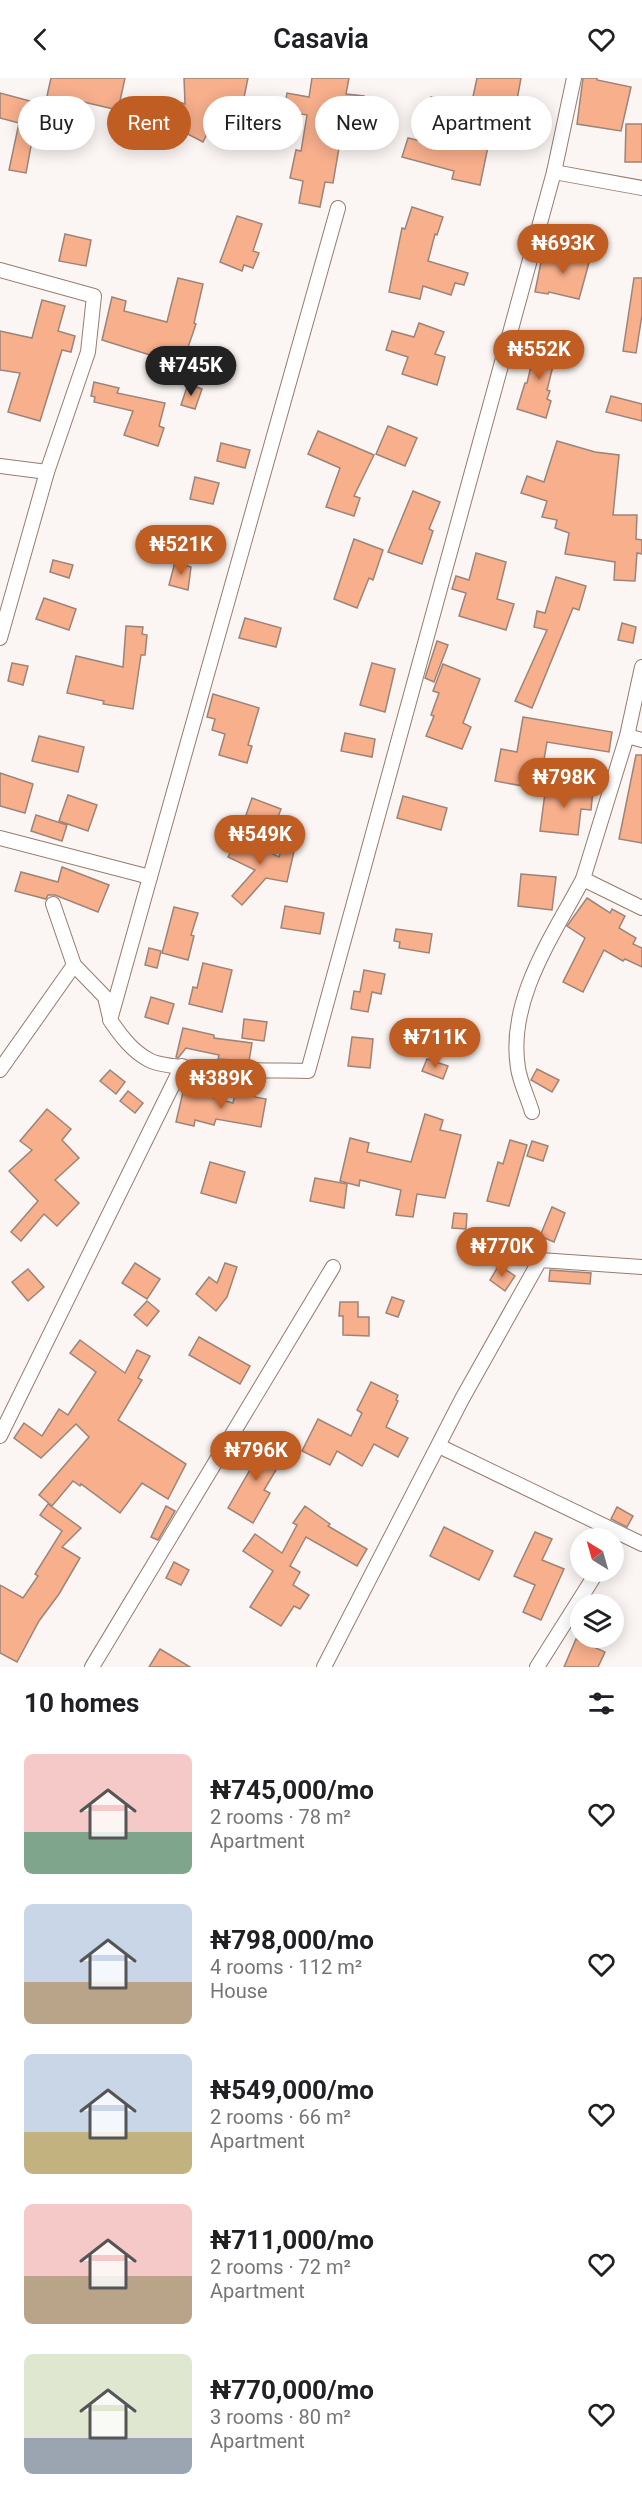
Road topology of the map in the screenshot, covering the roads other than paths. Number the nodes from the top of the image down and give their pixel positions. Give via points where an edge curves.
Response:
1 (574, 78) edge
2 (554, 172) junction
3 (642, 188) edge
4 (338, 207) dead end
5 (0, 270) edge
6 (0, 466) edge
7 (47, 472) junction
8 (0, 638) edge
9 (642, 667) edge
10 (627, 736) junction
11 (642, 740) edge
12 (0, 838) edge
13 (150, 876) junction
14 (583, 879) junction
15 (53, 904) dead end
16 (642, 908) edge
17 (74, 965) junction
18 (110, 1020) junction
19 (182, 1066) junction
20 (0, 1070) edge
21 (532, 1112) dead end
22 (333, 1267) dead end
23 (642, 1267) edge
24 (0, 1436) edge
25 (440, 1446) junction
26 (594, 1528) edge
27 (624, 1541) edge
28 (642, 1544) edge
29 (591, 1582) edge
30 (92, 1667) edge
31 (324, 1667) edge
32 (537, 1667) edge

1 - 2 street
2 - 3 street
2 - 19 street via 308,1071
4 - 13 street
5 - 7 street via 94,296 88,352
6 - 7 street
7 - 8 street
9 - 10 street
10 - 11 street
10 - 14 street
12 - 13 street
13 - 18 street
14 - 16 street
14 - 21 street via 522,1004 516,1043 518,1070
15 - 17 street
17 - 18 street via 105,997
17 - 20 street
18 - 19 street via 123,1039 150,1061
19 - 24 street
22 - 30 street
23 - 25 street via 540,1260
25 - 26 street
25 - 31 street
27 - 28 street
29 - 32 street

